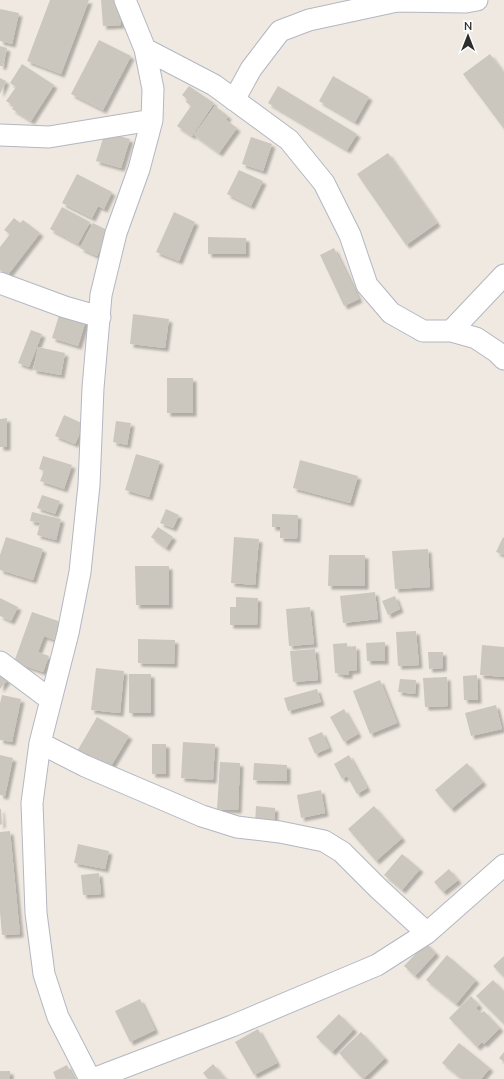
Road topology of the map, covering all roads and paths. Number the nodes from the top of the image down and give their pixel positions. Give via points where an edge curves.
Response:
1 (125, 0) edge
2 (477, 0) edge
3 (145, 49) junction
4 (234, 100) junction
5 (152, 120) junction
6 (0, 135) edge
7 (504, 275) edge
8 (0, 283) edge
9 (100, 317) junction
10 (452, 331) junction
11 (504, 359) edge
12 (0, 662) edge
13 (51, 700) junction
14 (40, 743) junction
15 (504, 866) edge
16 (427, 933) junction
17 (91, 1079) edge

1 - 3 street
2 - 4 street via 397,1 309,20 280,31 251,70
3 - 4 street via 214,85
3 - 5 street via 153,89
4 - 10 street via 289,140 324,183 350,235 368,285 391,313 423,331
5 - 6 street via 50,137
5 - 9 street via 139,169 116,233 101,295
7 - 10 street
8 - 9 street
9 - 13 street via 89,485 80,572
10 - 11 street via 476,338
12 - 13 street
13 - 14 street
14 - 16 street via 85,766 202,816 237,827 324,841 342,852
14 - 17 street via 32,803 36,913 44,974 58,1018
15 - 16 street
16 - 17 street via 377,965 232,1026

